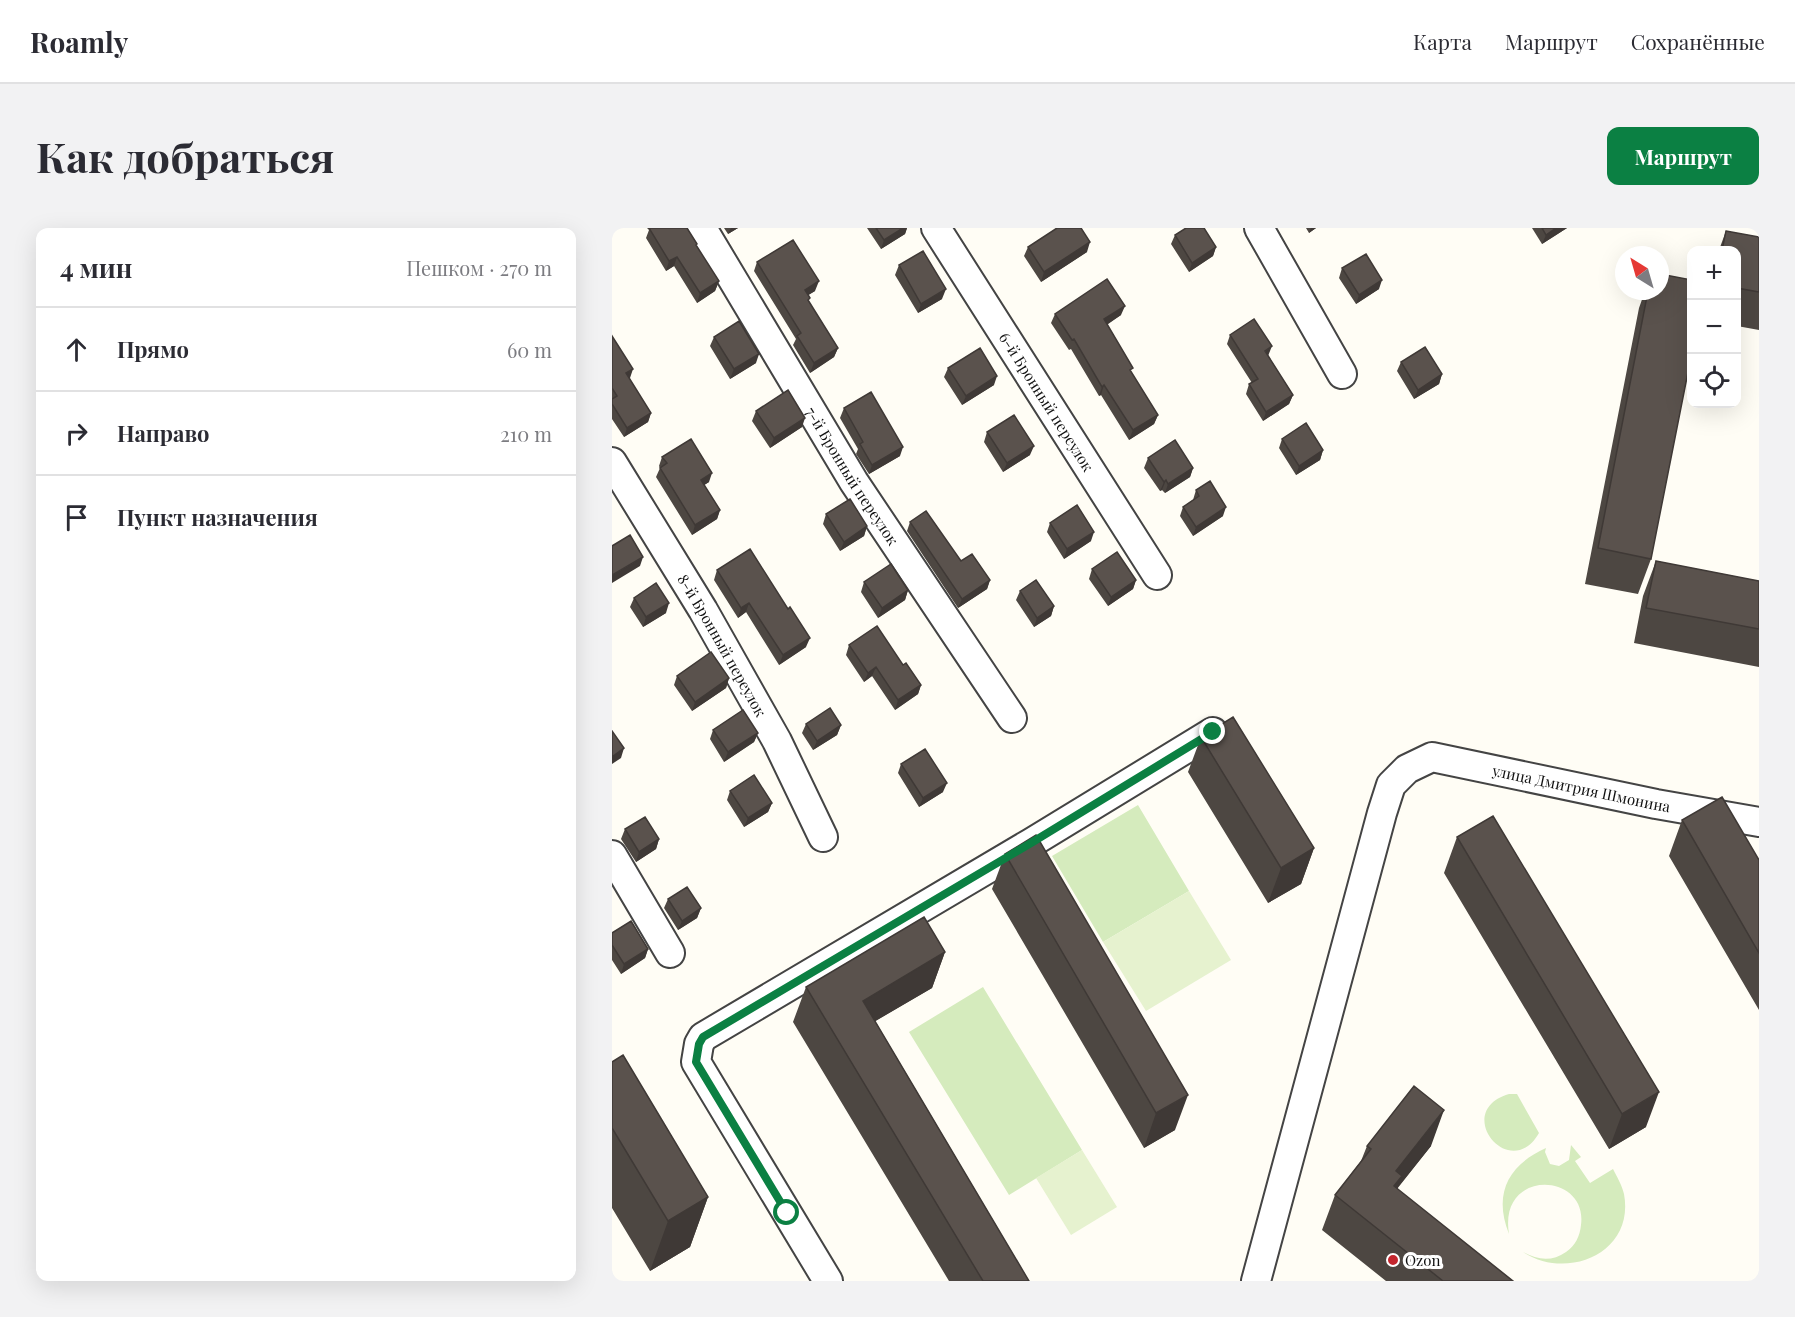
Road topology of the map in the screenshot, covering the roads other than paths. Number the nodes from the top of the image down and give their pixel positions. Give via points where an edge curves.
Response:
1 (702, 228) edge
2 (936, 228) edge
3 (1259, 228) edge
4 (1342, 374) dead end
5 (612, 462) edge
6 (1157, 575) dead end
7 (1012, 718) dead end
8 (1213, 732) edge
9 (1759, 822) edge
10 (823, 837) dead end
11 (612, 855) edge
12 (670, 953) dead end
13 (828, 1281) edge
14 (1256, 1281) edge

1 - 7 street, 7-й Бронный переулок via 854,482
2 - 6 street, 6-й Бронный переулок
3 - 4 street
5 - 10 street, 8-й Бронный переулок via 777,741
8 - 13 street via 703,1037 696,1062
9 - 14 street, улица Дмитрия Шмонина via 1432,757 1407,769 1391,785 1382,813
11 - 12 street

